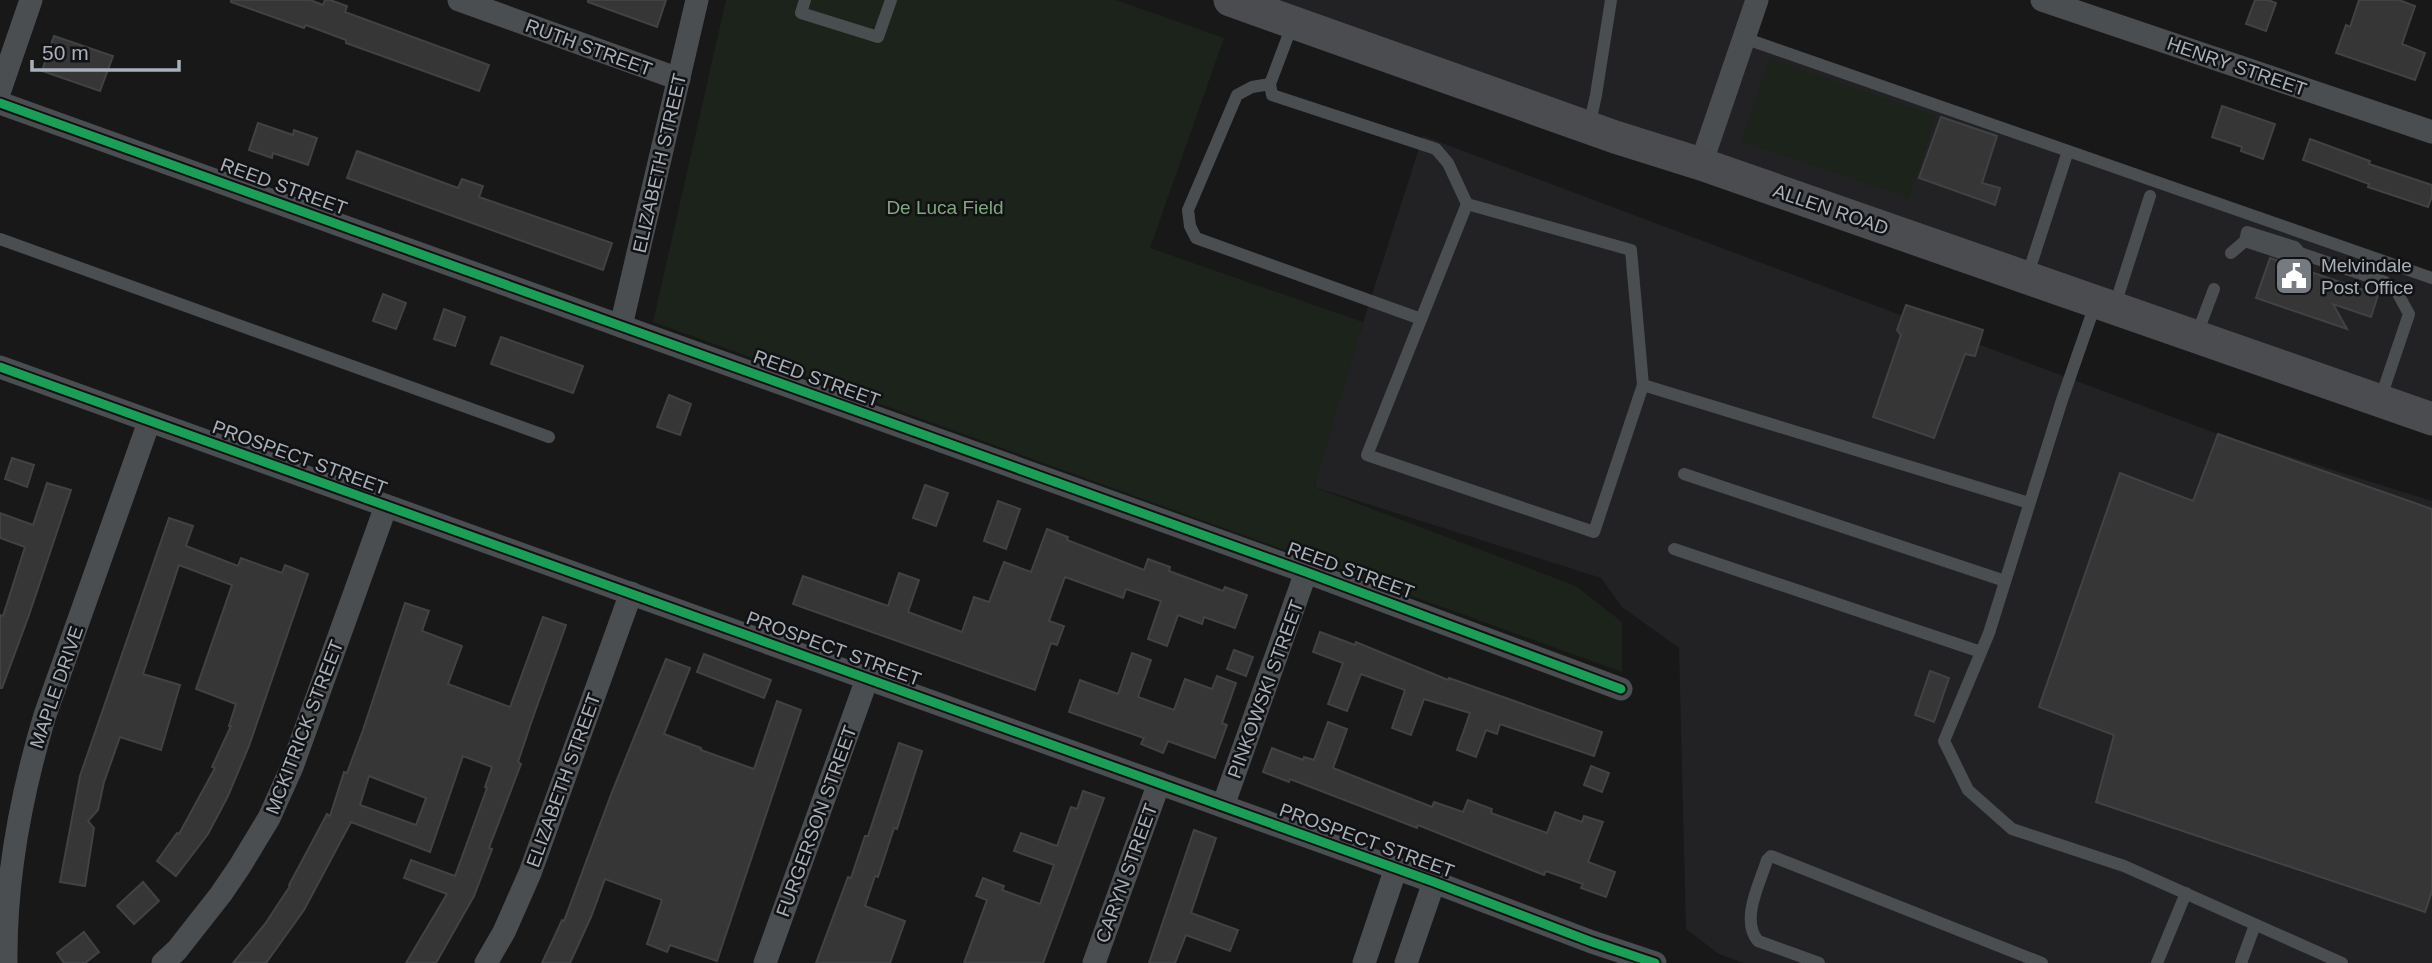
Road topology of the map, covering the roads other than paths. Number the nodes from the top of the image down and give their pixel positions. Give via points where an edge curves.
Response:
1 (31, 0) edge
2 (459, 0) edge
3 (697, 0) edge
4 (804, 0) edge
5 (891, 0) edge
6 (1230, 0) edge
7 (1611, 0) edge
8 (1757, 0) edge
9 (2042, 0) edge
10 (1293, 23) junction
11 (1744, 38) junction
12 (679, 79) junction
13 (1270, 84) junction
14 (0, 90) edge
15 (0, 103) edge
16 (1589, 128) junction
17 (2432, 132) edge
18 (2068, 151) junction
19 (1700, 164) junction
20 (2150, 196) dead end
21 (1467, 204) junction
22 (0, 239) edge
23 (2231, 253) dead end
24 (2026, 277) junction
25 (2432, 278) edge
26 (2214, 289) dead end
27 (2105, 305) junction
28 (1421, 319) junction
29 (621, 326) junction
30 (2196, 337) junction
31 (0, 368) edge
32 (1643, 385) junction
33 (2380, 401) junction
34 (2432, 419) edge
35 (149, 422) junction
36 (549, 437) dead end
37 (1684, 474) dead end
38 (2029, 503) junction
39 (386, 506) junction
40 (1674, 550) dead end
41 (1306, 572) junction
42 (2005, 581) junction
43 (631, 593) junction
44 (1981, 652) junction
45 (867, 679) junction
46 (1621, 689) dead end
47 (1159, 783) junction
48 (1223, 806) junction
49 (1396, 868) junction
50 (1434, 882) junction
51 (2186, 893) junction
52 (2255, 925) junction
53 (6, 963) edge
54 (163, 963) edge
55 (486, 963) edge
56 (765, 963) edge
57 (1094, 963) edge
58 (1364, 963) edge
59 (1406, 963) edge
60 (1655, 963) edge
61 (1819, 963) edge
62 (2042, 963) edge
63 (2157, 963) edge
64 (2241, 963) edge
65 (2342, 963) edge

1 - 14 street
2 - 12 street, RUTH STREET
3 - 12 street, ELIZABETH STREET
4 - 5 lane via 801,13 878,37
6 - 10 main road, ALLEN ROAD
7 - 16 lane
8 - 11 street
9 - 17 street, HENRY STREET
10 - 13 lane
10 - 16 main road, ALLEN ROAD
11 - 18 lane
11 - 19 street
12 - 29 street, ELIZABETH STREET
13 - 21 lane via 1272,95 1436,149 1448,163
13 - 28 lane via 1237,95 1188,210 1196,238
15 - 29 street, REED STREET
16 - 19 main road, ALLEN ROAD
18 - 24 lane
18 - 25 lane
19 - 24 main road, ALLEN ROAD
20 - 27 lane
21 - 28 lane
21 - 32 lane via 1631,250
22 - 36 lane
23 - 33 lane via 2245,241 2247,232 2385,282 2397,292 2409,314
24 - 27 main road, ALLEN ROAD
26 - 30 lane
27 - 30 main road, ALLEN ROAD
27 - 38 lane
28 - 32 lane via 1367,455 1594,532
29 - 41 street, REED STREET
30 - 33 main road, ALLEN ROAD
31 - 35 street, PROSPECT STREET
32 - 38 lane
33 - 34 main road, ALLEN ROAD
35 - 39 street, PROSPECT STREET
35 - 53 street, MAPLE DRIVE via 31,764 13,865
37 - 42 lane
38 - 42 lane
39 - 43 street, PROSPECT STREET
39 - 54 street, MCKITRICK STREET via 292,767 269,818 228,885
40 - 44 lane
41 - 46 street, REED STREET
41 - 48 street, PINKOWSKI STREET
42 - 44 lane
43 - 45 street, PROSPECT STREET
43 - 55 street, ELIZABETH STREET via 530,873
44 - 51 lane via 1944,741 1968,790 2012,829 2124,866
45 - 47 street, PROSPECT STREET
45 - 56 street, FURGERSON STREET
47 - 48 street, PROSPECT STREET
47 - 57 street, CARYN STREET
48 - 49 street, PROSPECT STREET
49 - 50 street, PROSPECT STREET
49 - 58 street
50 - 59 street
50 - 60 street, PROSPECT STREET
51 - 52 lane
51 - 63 lane
52 - 64 lane
52 - 65 lane
61 - 62 lane via 1758,941 1752,934 1750,916 1771,856

